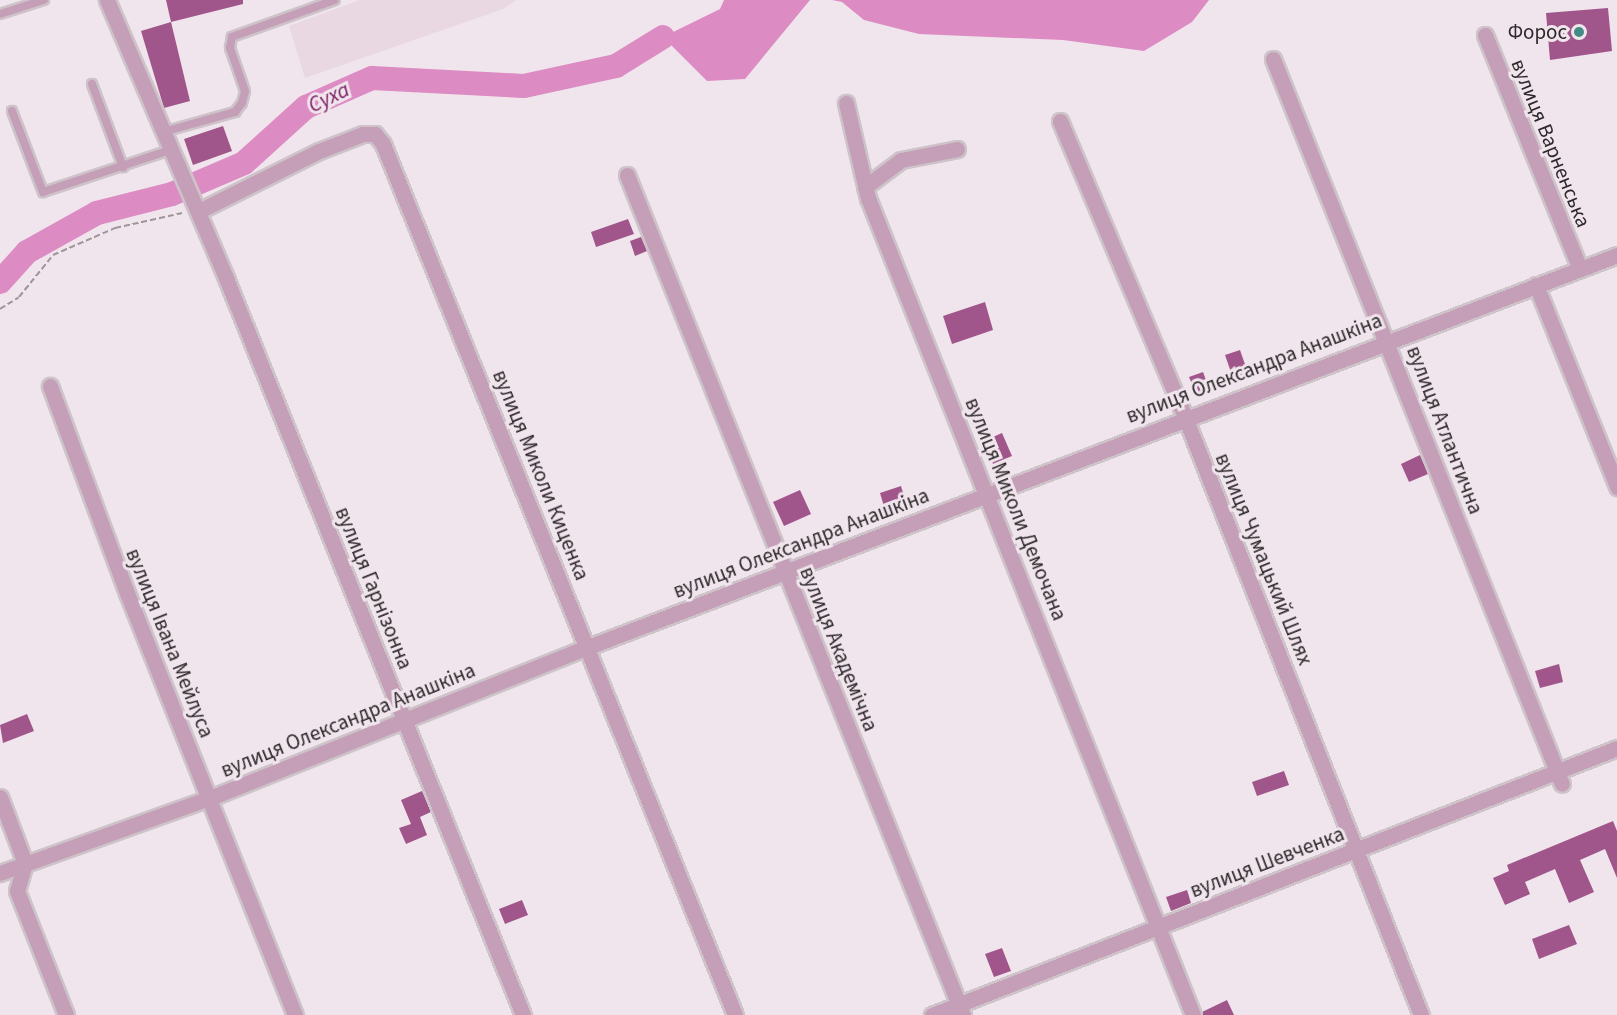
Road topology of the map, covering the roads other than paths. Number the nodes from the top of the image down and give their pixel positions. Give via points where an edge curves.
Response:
1 (44, 0) edge
2 (107, 0) edge
3 (335, 0) edge
4 (0, 14) edge
5 (1485, 35) dead end
6 (1272, 59) dead end
7 (92, 84) dead end
8 (846, 103) dead end
9 (12, 111) dead end
10 (1060, 121) dead end
11 (163, 132) junction
12 (957, 149) dead end
13 (170, 150) junction
14 (123, 167) junction
15 (627, 175) dead end
16 (865, 187) junction
17 (198, 211) junction
18 (1617, 255) edge
19 (1579, 267) junction
20 (1536, 285) junction
21 (1387, 339) junction
22 (50, 386) dead end
23 (1185, 417) junction
24 (1617, 487) edge
25 (988, 495) junction
26 (785, 571) junction
27 (588, 647) junction
28 (404, 721) junction
29 (1617, 748) edge
30 (1559, 778) junction
31 (0, 797) edge
32 (210, 798) junction
33 (1356, 850) junction
34 (25, 863) junction
35 (0, 873) edge
36 (1161, 933) junction
37 (961, 1010) edge
38 (66, 1015) edge
39 (295, 1015) edge
40 (523, 1015) edge
41 (735, 1015) edge
42 (932, 1015) edge
43 (1193, 1015) edge
44 (1422, 1015) edge

1 - 4 lane
2 - 11 street
3 - 11 lane via 232,37 230,48 245,91 242,103 235,112
5 - 19 street, вулиця Варненська
6 - 21 street, вулиця Атлантична
7 - 14 lane
8 - 16 street, вулиця Миколи Демочана
9 - 14 lane via 37,185 43,192
10 - 23 street, вулиця Чумацький Шлях
11 - 13 street
12 - 16 street via 901,160
13 - 14 lane
13 - 17 street, вулиця Гарнізонна
15 - 26 street, вулиця Академічна
16 - 25 street, вулиця Миколи Демочана
17 - 27 street, вулиця Миколи Киценка via 319,151 363,134 375,134 409,206
17 - 28 street, вулиця Гарнізонна
18 - 19 street, вулиця Олександра Анашкіна
19 - 20 street, вулиця Олександра Анашкіна
20 - 21 street, вулиця Олександра Анашкіна
20 - 24 street
21 - 23 street, вулиця Олександра Анашкіна
21 - 30 street, вулиця Атлантична
22 - 32 street, вулиця Івана Мейлуса via 127,593
23 - 25 street, вулиця Олександра Анашкіна
23 - 33 street, вулиця Чумацький Шлях
25 - 26 street, вулиця Олександра Анашкіна
25 - 36 street, вулиця Миколи Демочана
26 - 27 street, вулиця Олександра Анашкіна
26 - 37 street, вулиця Академічна
27 - 28 street, вулиця Олександра Анашкіна
27 - 41 street, вулиця Миколи Киценка
28 - 32 street, вулиця Олександра Анашкіна
28 - 40 street, вулиця Гарнізонна
29 - 30 street, вулиця Шевченка
30 - 33 street, вулиця Шевченка
31 - 34 street
32 - 34 street, вулиця Олександра Анашкіна
32 - 39 street, вулиця Івана Мейлуса
33 - 36 street, вулиця Шевченка
33 - 44 street, вулиця Чумацький Шлях
34 - 35 street, вулиця Олександра Анашкіна
34 - 38 street via 17,891
36 - 37 street, вулиця Шевченка
36 - 43 street, вулиця Миколи Демочана
37 - 42 street, вулиця Шевченка

